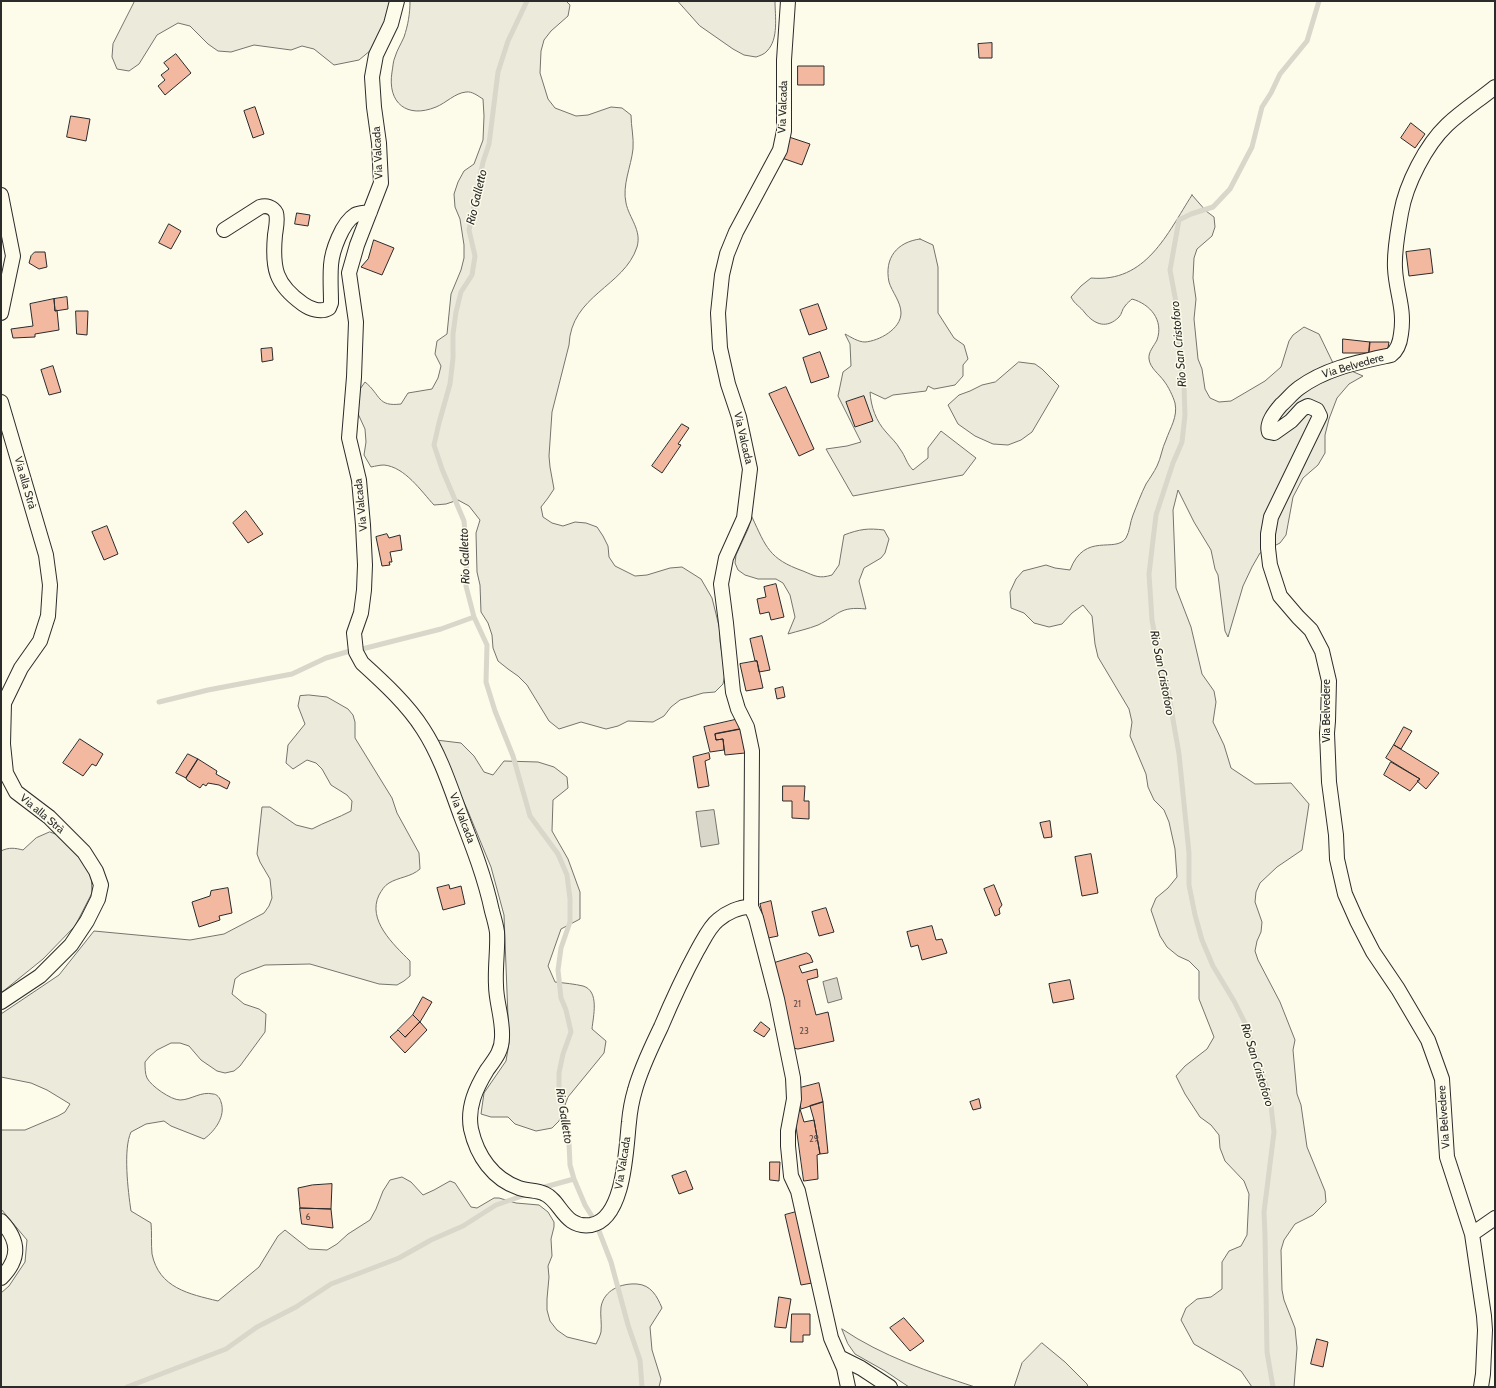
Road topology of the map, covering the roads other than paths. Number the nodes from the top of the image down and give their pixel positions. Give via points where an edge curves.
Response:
1 (397, 1) edge
2 (788, 1) edge
3 (1495, 87) edge
4 (1, 195) edge
5 (370, 212) junction
6 (224, 230) dead end
7 (1, 313) edge
8 (1, 402) edge
9 (751, 907) junction
10 (1, 1002) edge
11 (1495, 1218) edge
12 (1, 1221) edge
13 (1472, 1234) junction
14 (1, 1278) edge
15 (839, 1357) junction
16 (848, 1387) edge
17 (890, 1387) edge
18 (1481, 1387) edge

1 - 5 street, Via Valcada via 391,24 376,55 372,76 381,183
2 - 9 street, Via Valcada via 784,60 784,131 780,150 731,244 722,275 718,313 720,348 750,469 744,518 726,558 721,584 733,692 747,727 752,751
3 - 13 street, Via Belvedere via 1446,126 1425,153 1409,187 1401,212 1396,243 1395,268 1403,323 1396,352 1322,373 1298,388 1274,413 1268,429 1274,433 1308,406 1317,410 1320,416 1271,517 1268,534 1270,565 1280,596 1311,630 1322,651 1329,680 1327,733 1337,859 1345,894 1374,952 1428,1040 1442,1079 1447,1157
4 - 7 street via 13,256
5 - 6 street via 356,215 343,229 331,265 331,303 329,308 322,311 307,308 279,282 273,257 277,216 272,209 260,207
5 - 9 street, Via Valcada via 349,273 356,322 349,438 359,480 365,565 364,590 354,633 356,652 362,663 415,717 424,730 451,788 488,890 497,933 496,988 502,1038 500,1052 476,1089 470,1110 470,1125 479,1152 488,1166 510,1185 548,1196 562,1213 578,1224 589,1225 601,1220 614,1204 621,1184 629,1120 640,1072 687,969 718,919 745,906
8 - 10 street, Via alla Strà via 46,555 50,585 48,616 40,641 21,668 4,703 3,744 6,773 16,792 50,817 84,852 96,871 100,885 98,899 71,945 40,976
9 - 15 street, Via Valcada via 777,999 793,1078 794,1099 788,1131 791,1176 798,1191 831,1338
11 - 13 street
12 - 14 street via 10,1230 16,1244 13,1261 7,1273
13 - 18 street, Via Belvedere via 1485,1330
15 - 16 street, Via Valcada
15 - 17 street

